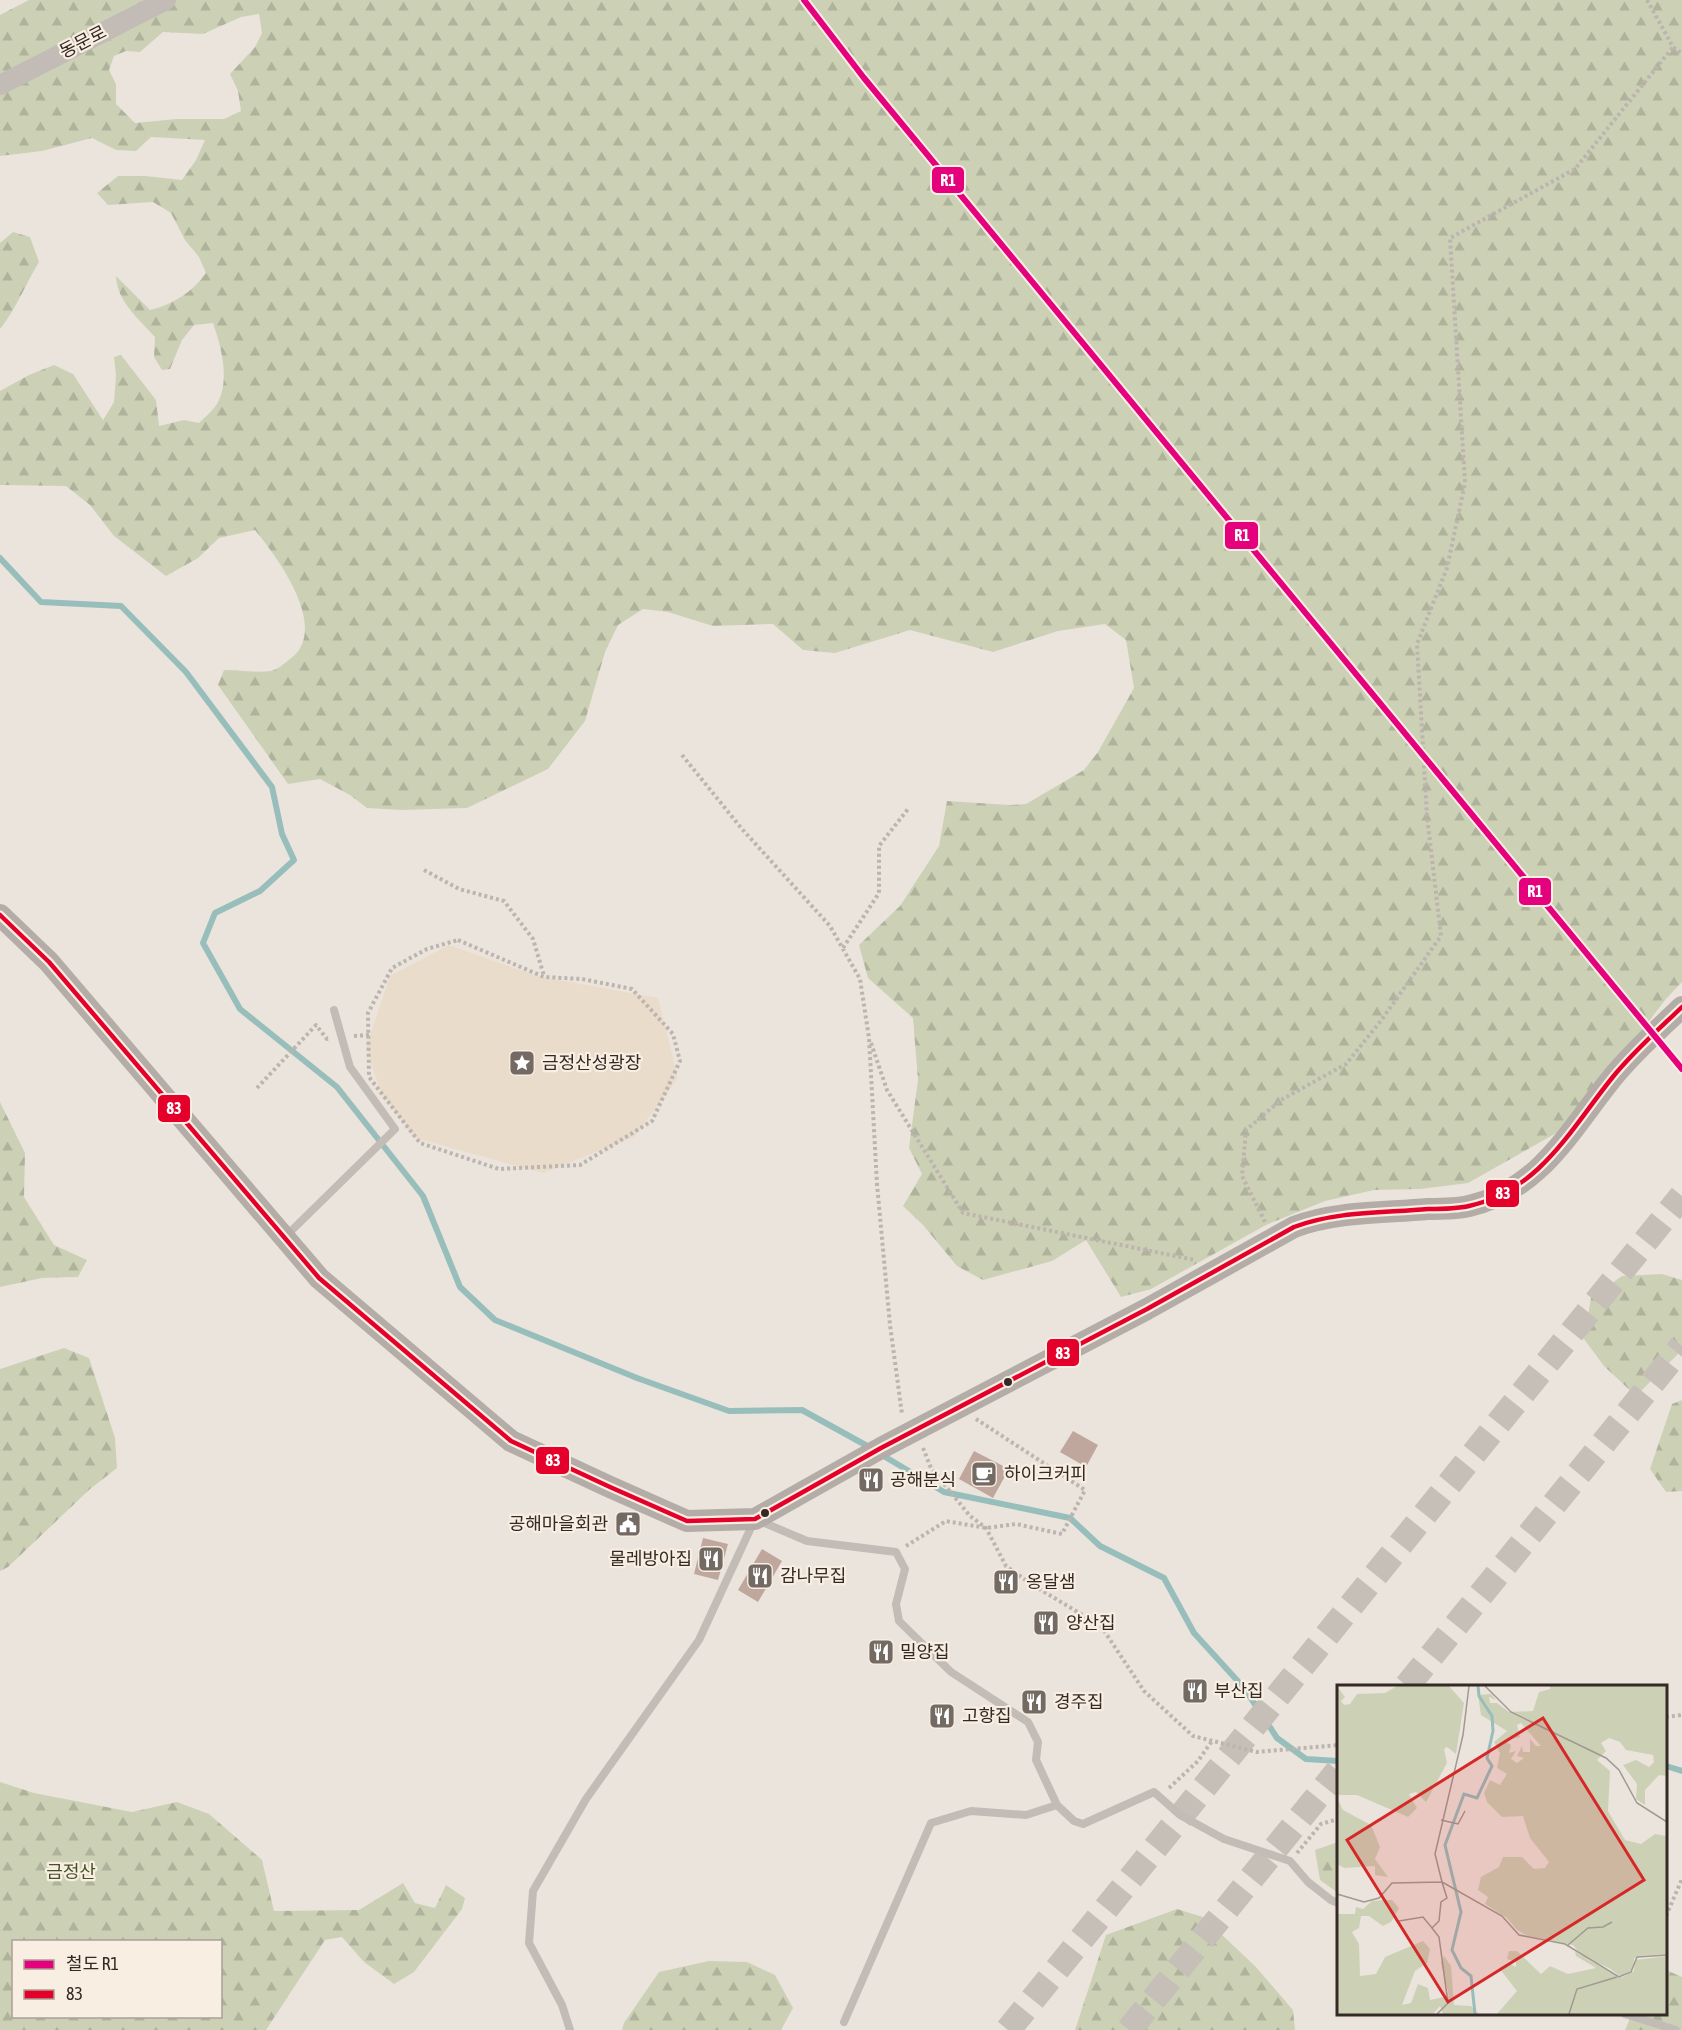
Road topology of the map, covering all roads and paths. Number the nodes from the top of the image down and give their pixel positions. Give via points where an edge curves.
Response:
1 (166, 0) edge
2 (1647, 0) edge
3 (1673, 47) junction
4 (1682, 54) edge
5 (0, 85) edge
6 (682, 755) dead end
7 (908, 809) dead end
8 (424, 870) dead end
9 (0, 915) edge
10 (843, 948) junction
11 (544, 976) junction
12 (1682, 1007) edge
13 (334, 1010) dead end
14 (869, 1038) junction
15 (301, 1041) dead end
16 (257, 1088) dead end
17 (285, 1238) junction
18 (1273, 1239) junction
19 (1225, 1265) junction
20 (958, 1407) junction
21 (910, 1433) junction
22 (755, 1519) junction
23 (986, 1528) junction
24 (896, 1552) junction
25 (1682, 1714) edge
26 (1667, 1717) edge
27 (1212, 1741) junction
28 (1337, 1745) edge
29 (1159, 1797) junction
30 (1058, 1805) junction
31 (1337, 1819) edge
32 (1290, 1861) junction
33 (1682, 1879) edge
34 (1337, 1902) edge
35 (1667, 1912) edge
36 (1630, 2015) edge
37 (844, 2022) dead end
38 (570, 2030) edge
39 (1676, 2030) edge

1 - 5 street, 동문로
2 - 3 path
3 - 4 path
3 - 18 path via 1575,169 1450,238 1465,483 1447,568 1417,644 1426,816 1441,936 1346,1064 1281,1100 1246,1130 1242,1176
6 - 10 path via 742,829 830,926
7 - 10 path via 879,846 879,893
8 - 11 path via 459,889 504,901 533,939
9 - 17 main road via 49,962
10 - 14 path via 860,979
11 - 11 path via 632,988 673,1034 680,1061 652,1121 580,1165 499,1169 420,1143 369,1077 368,1013 392,968 427,949 458,940
12 - 18 main road via 1612,1077 1560,1147 1510,1190 1469,1206 1335,1216 1294,1227
13 - 17 lane via 350,1067 395,1129
14 - 19 path via 887,1090 963,1213
14 - 21 path via 890,1325
15 - 16 path
17 - 22 main road via 319,1278 511,1441 687,1521
18 - 19 main road
19 - 20 main road
20 - 21 main road
20 - 23 path via 1085,1490 1062,1534 1016,1524
21 - 22 main road
21 - 23 path via 962,1507
22 - 24 lane via 807,1540
22 - 38 lane via 699,1640 586,1799 533,1891 529,1943
23 - 24 path via 945,1521
23 - 27 path via 1006,1566 1101,1626 1144,1691 1193,1736
24 - 30 lane via 905,1569 896,1604 899,1621 951,1672 1028,1722 1038,1742 1036,1760
25 - 26 path
27 - 28 path via 1257,1752
27 - 29 path via 1198,1761
29 - 30 lane via 1154,1792 1083,1824 1074,1821
29 - 32 lane via 1180,1815 1224,1839
30 - 37 lane via 1026,1815 971,1811 931,1823
31 - 32 path via 1320,1824
32 - 34 lane via 1308,1882
33 - 35 path
36 - 39 lane

